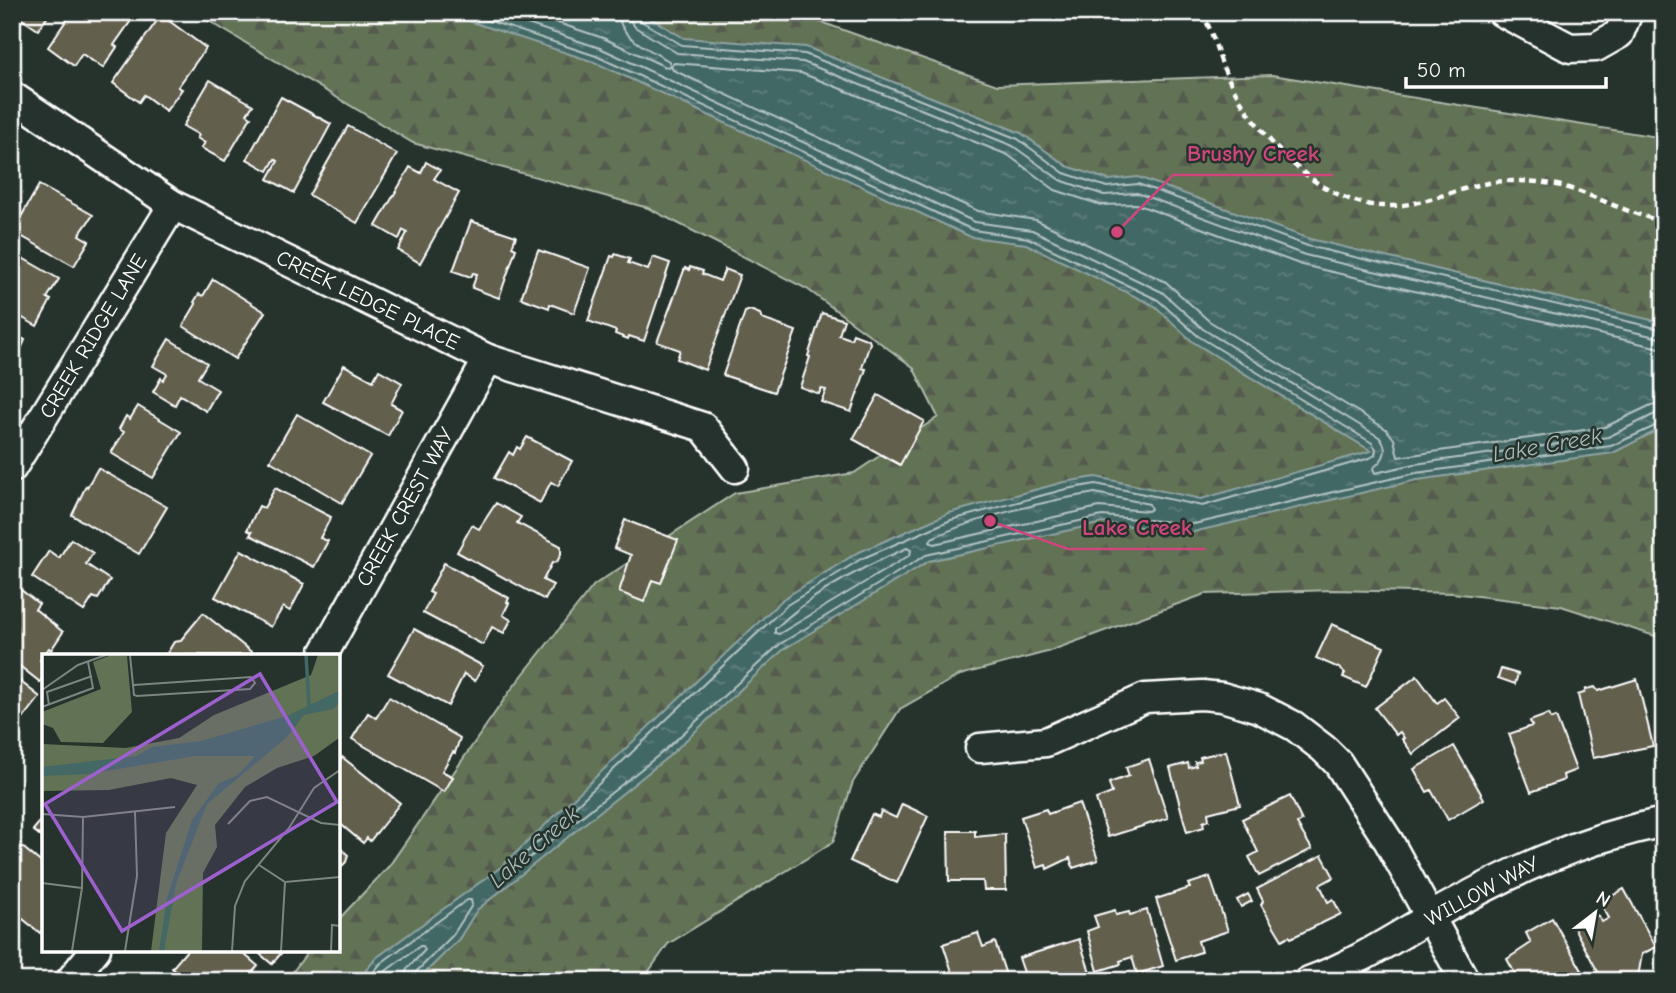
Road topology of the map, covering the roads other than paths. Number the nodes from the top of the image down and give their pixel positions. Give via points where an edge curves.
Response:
1 (1502, 12) edge
2 (1628, 12) edge
3 (12, 96) edge
4 (173, 205) junction
5 (488, 359) junction
6 (12, 468) edge
7 (735, 468) dead end
8 (324, 654) edge
9 (980, 748) dead end
10 (1664, 822) edge
11 (1430, 917) junction
12 (94, 951) edge
13 (70, 981) edge
14 (1309, 981) edge
15 (1465, 981) edge

1 - 2 street via 1570,48 1597,47 1619,34
3 - 4 street, CREEK LEDGE PLACE
4 - 5 street, CREEK LEDGE PLACE
4 - 6 street, CREEK RIDGE LANE
5 - 7 street, CREEK LEDGE PLACE via 703,427
5 - 8 street, CREEK CREST WAY
9 - 11 street via 1046,742 1144,698 1202,695 1259,708 1294,726 1338,763
10 - 11 street, WILLOW WAY via 1595,839 1554,855
11 - 14 street, WILLOW WAY via 1394,941
11 - 15 street
12 - 13 street

